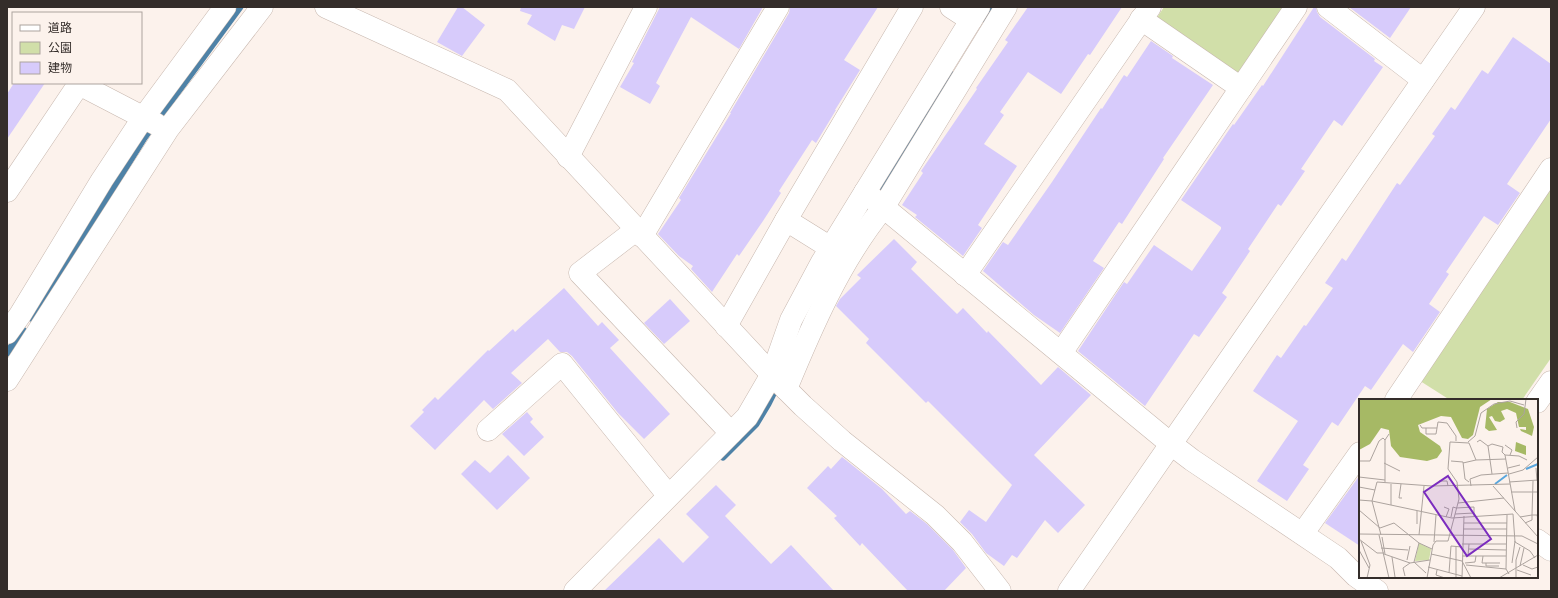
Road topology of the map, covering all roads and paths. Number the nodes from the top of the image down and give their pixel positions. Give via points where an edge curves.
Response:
1 (225, 7) edge
2 (262, 7) edge
3 (326, 7) edge
4 (646, 7) edge
5 (778, 7) edge
6 (912, 7) edge
7 (951, 7) edge
8 (1006, 7) edge
9 (1296, 7) edge
10 (1328, 7) edge
11 (1474, 7) edge
12 (1146, 13) edge
13 (975, 14) edge
14 (1423, 80) junction
15 (1241, 88) junction
16 (155, 123) junction
17 (568, 157) junction
18 (1551, 169) edge
19 (7, 192) edge
20 (874, 200) junction
21 (786, 220) junction
22 (639, 233) junction
23 (831, 248) junction
24 (965, 275) junction
25 (726, 326) junction
26 (7, 334) edge
27 (1061, 353) junction
28 (7, 380) edge
29 (779, 381) junction
30 (1551, 382) edge
31 (1397, 399) edge
32 (1538, 401) edge
33 (488, 430) dead end
34 (731, 433) junction
35 (1171, 444) junction
36 (1359, 454) edge
37 (668, 495) junction
38 (1303, 533) junction
39 (1538, 541) edge
40 (1551, 550) edge
41 (1350, 584) edge
42 (574, 591) edge
43 (1000, 591) edge
44 (1069, 591) edge
45 (1377, 591) edge

1 - 16 street
2 - 16 street
3 - 17 street via 507,90
4 - 17 street
5 - 22 street
6 - 21 street
7 - 13 street
8 - 20 street
9 - 15 street
10 - 14 street
11 - 14 street
12 - 15 street
12 - 24 street
13 - 20 street
14 - 35 street
15 - 27 street
16 - 19 street via 79,84
16 - 26 street via 102,180
16 - 28 street
17 - 22 street
18 - 31 street
20 - 23 street
20 - 24 street
20 - 29 street via 869,226
21 - 23 street
21 - 25 street
22 - 25 street
22 - 34 street via 580,273
23 - 29 street via 792,320
24 - 27 street
25 - 29 street
27 - 35 street
29 - 34 street
29 - 43 street via 842,440 935,515 962,542
30 - 32 street
33 - 37 street via 562,364
34 - 37 street
35 - 38 street
35 - 44 street
36 - 38 street
37 - 42 street
38 - 41 street via 1338,558
39 - 40 street
41 - 45 street

